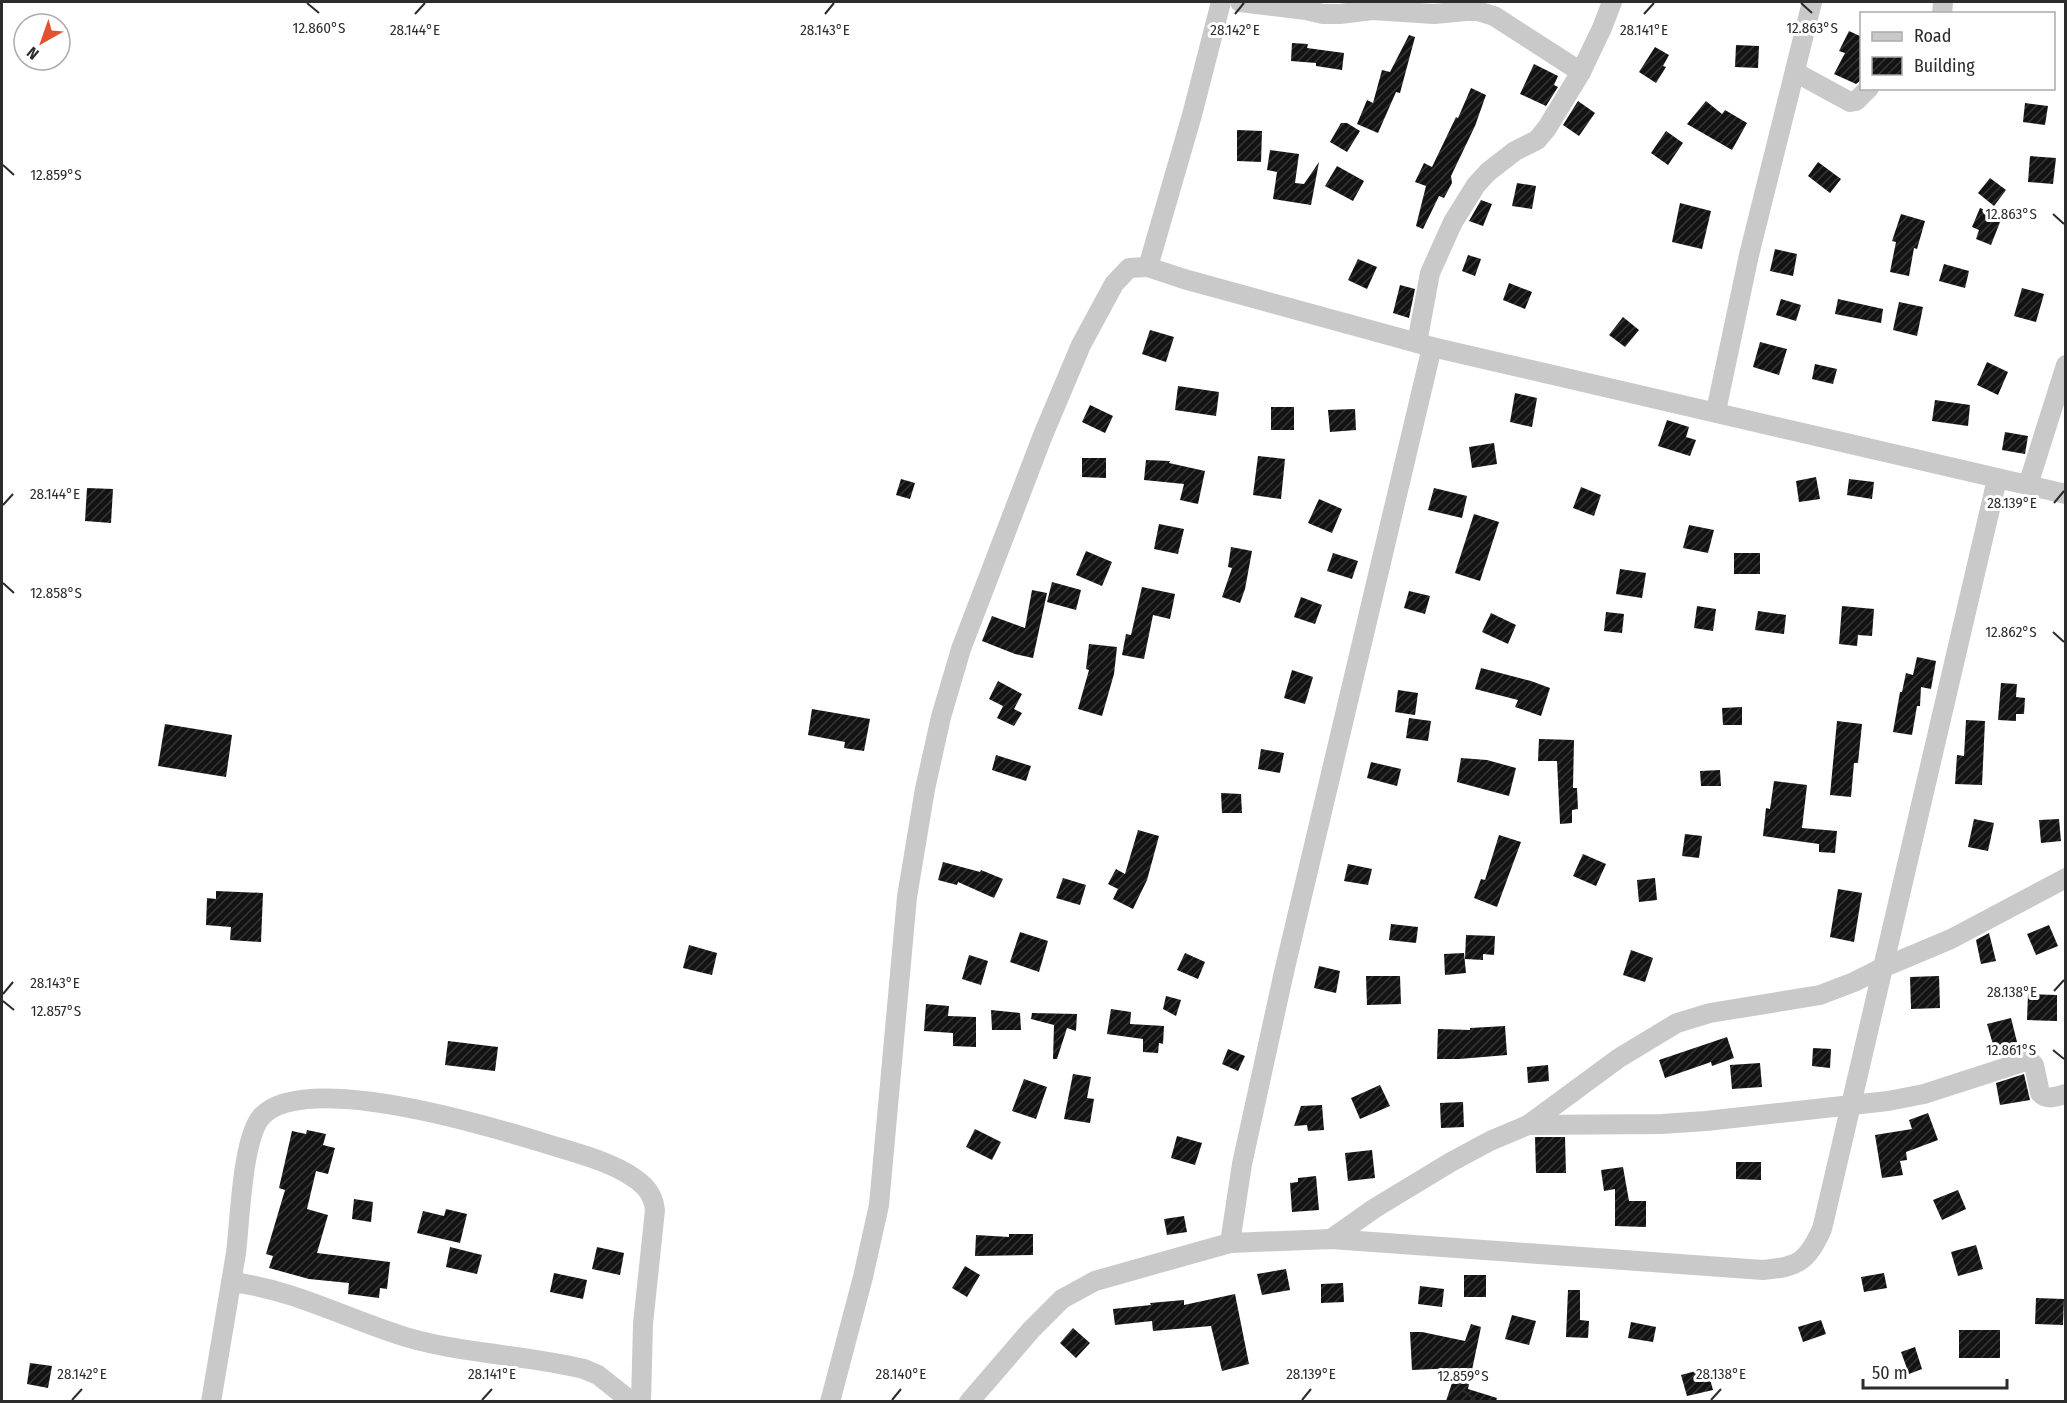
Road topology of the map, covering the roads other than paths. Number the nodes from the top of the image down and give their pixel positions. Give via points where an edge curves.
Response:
1 (1221, 2) edge
2 (1240, 2) edge
3 (1612, 2) edge
4 (1812, 2) edge
5 (1581, 72) junction
6 (1795, 72) junction
7 (1867, 90) edge
8 (1148, 267) junction
9 (1425, 345) junction
10 (2066, 365) edge
11 (1716, 411) junction
12 (1997, 479) junction
13 (2028, 485) junction
14 (2066, 494) edge
15 (2066, 878) edge
16 (1882, 968) junction
17 (2066, 1094) edge
18 (1852, 1104) junction
19 (1528, 1125) junction
20 (1331, 1239) junction
21 (1230, 1243) junction
22 (231, 1282) junction
23 (212, 1401) edge
24 (632, 1401) edge
25 (641, 1401) edge
26 (830, 1401) edge
27 (969, 1401) edge

1 - 8 street
2 - 5 street via 1323,14 1372,10 1434,14 1477,11 1494,16
3 - 5 street
4 - 6 street
5 - 9 street via 1541,135 1488,172 1453,222 1430,273
6 - 7 street via 1850,102
6 - 11 street via 1749,255
8 - 9 street
8 - 26 street via 1129,268 1114,284 1081,345 961,649 941,717 907,897 879,1205
9 - 11 street
9 - 21 street via 1242,1164
10 - 13 street
11 - 12 street
12 - 13 street
12 - 16 street
13 - 14 street
15 - 16 street via 1951,939
16 - 18 street
16 - 19 street via 1820,995 1710,1013 1677,1023 1619,1058
17 - 18 street via 2043,1096 2034,1065 2026,1061 1924,1094
18 - 19 street via 1662,1124
18 - 20 street via 1813,1249 1799,1263 1782,1269
19 - 20 street via 1451,1162
20 - 21 street
21 - 27 street via 1095,1281 1062,1299
22 - 23 street
22 - 24 street via 286,1294 407,1337 447,1347 584,1369
22 - 25 street via 249,1145 257,1122 274,1107 307,1099 342,1098 486,1125 627,1174 653,1198 656,1210 644,1324

